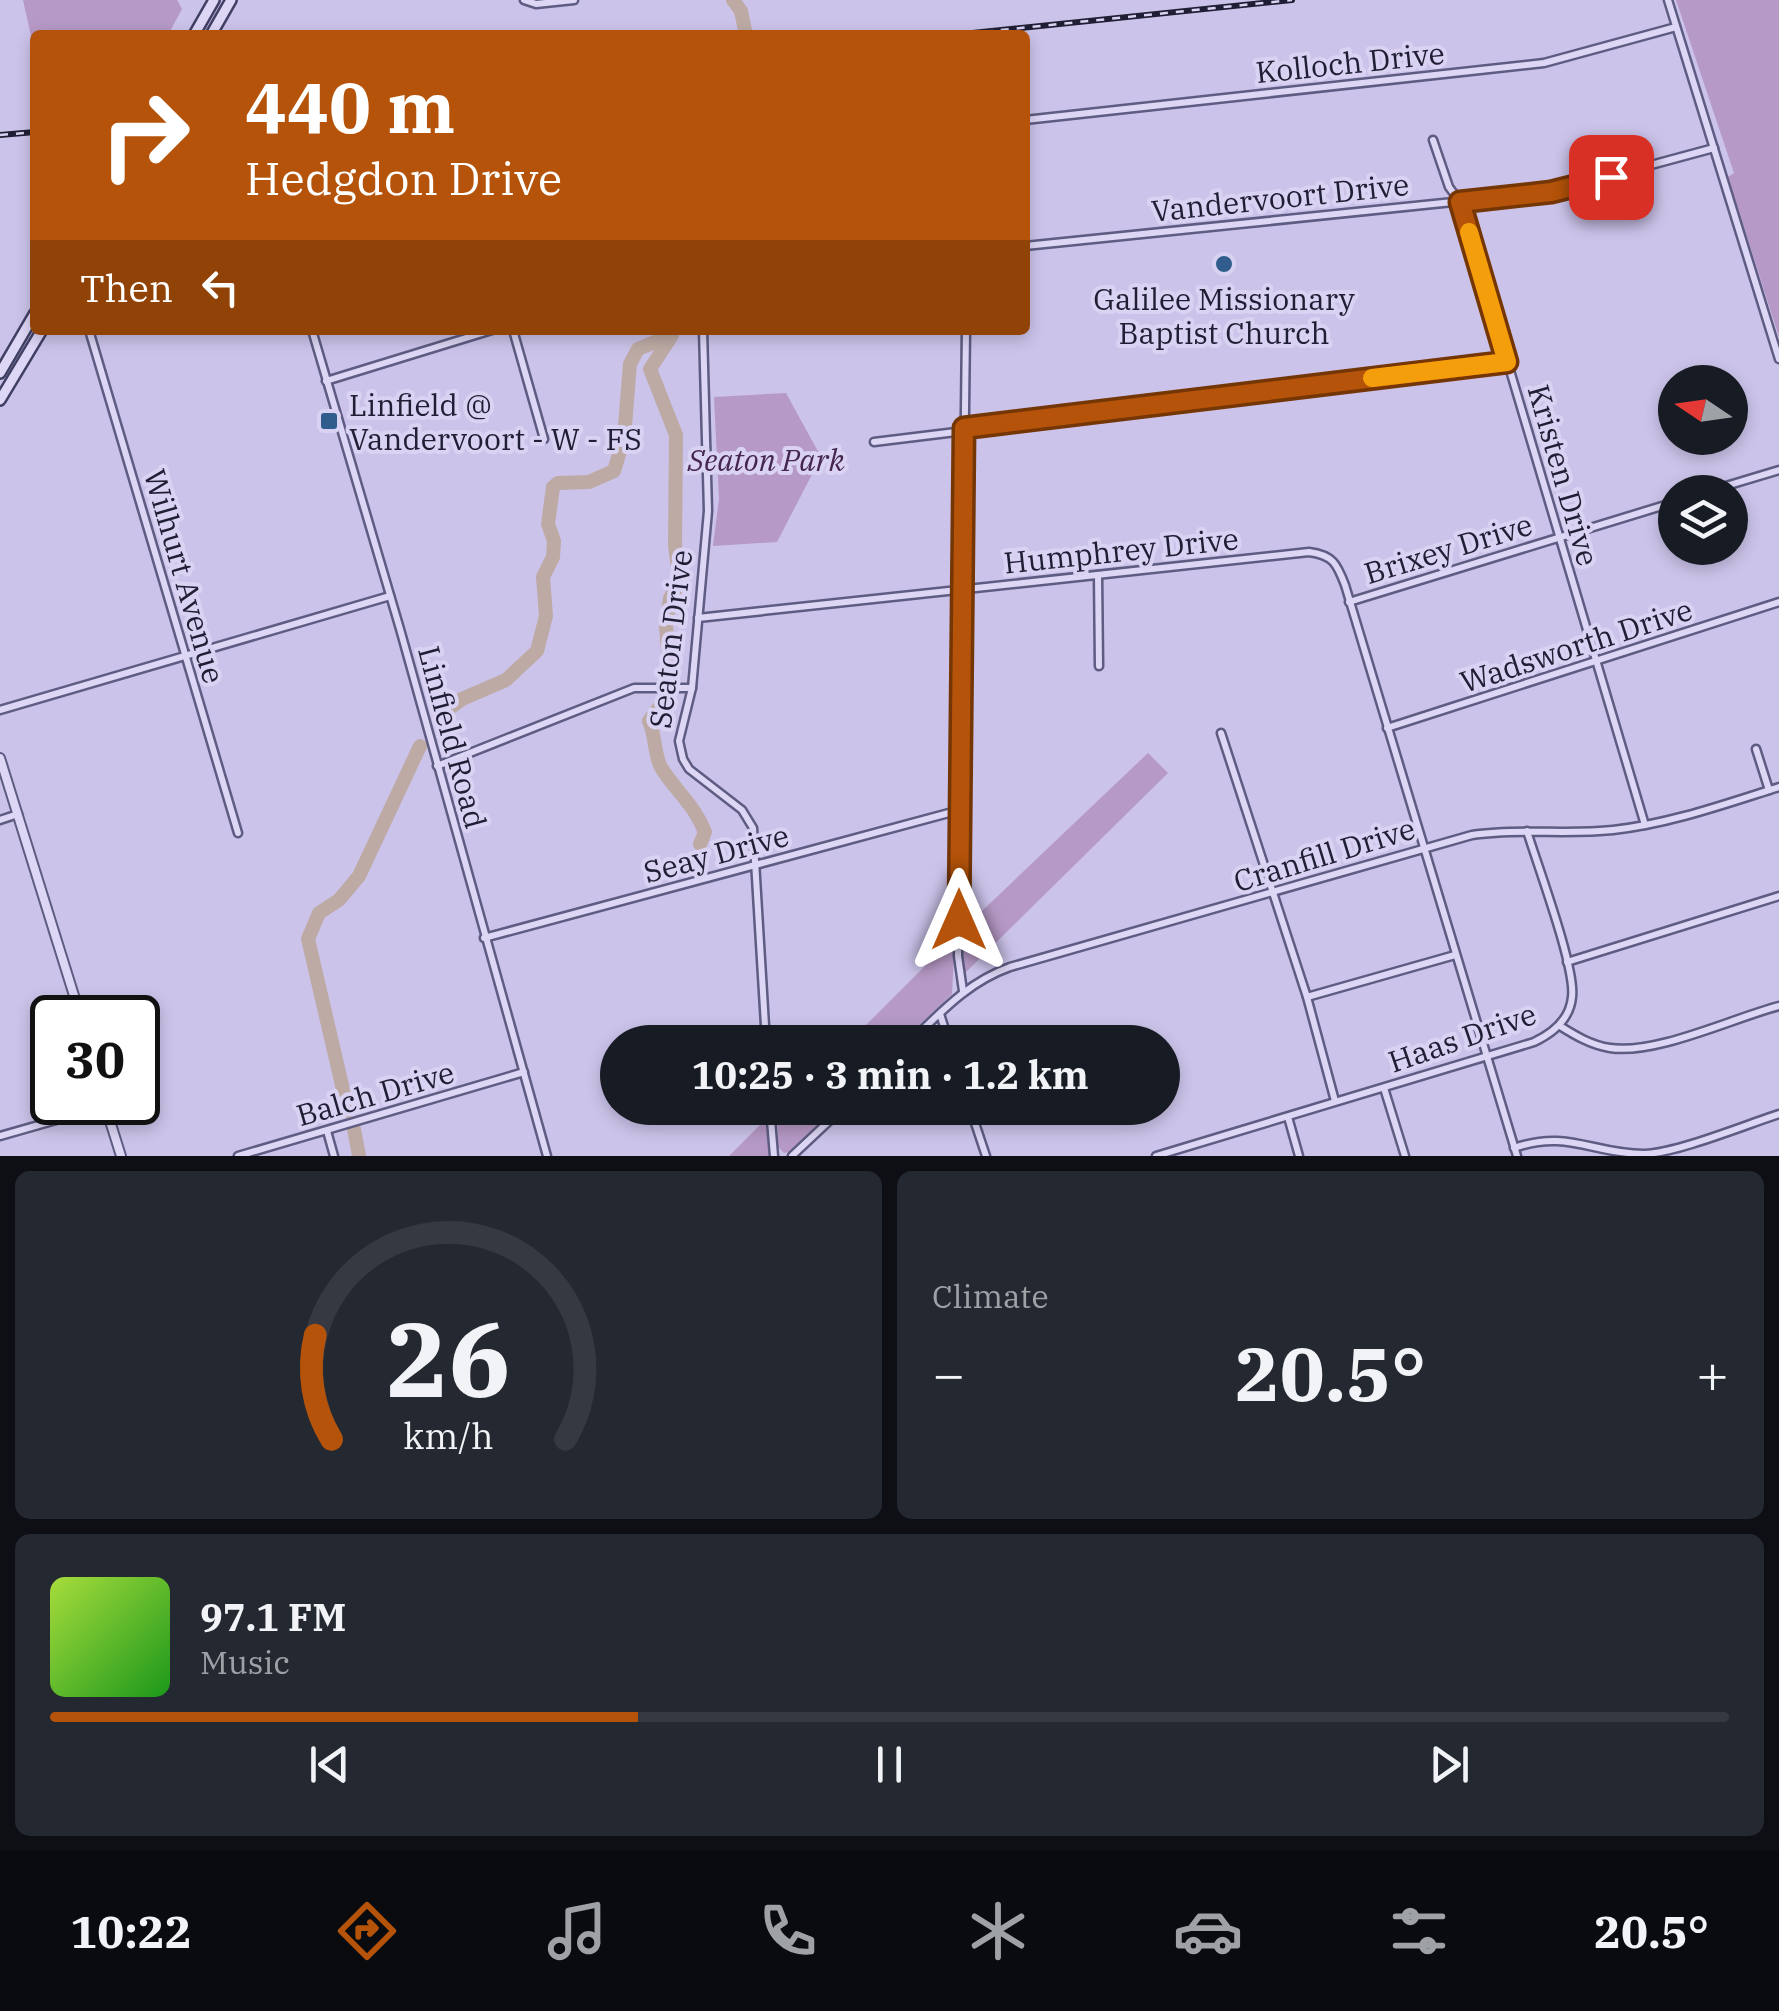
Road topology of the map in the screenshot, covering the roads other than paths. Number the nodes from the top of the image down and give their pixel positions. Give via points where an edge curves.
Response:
1 (214, 0) edge
2 (231, 0) edge
3 (524, 0) edge
4 (574, 0) edge
5 (1668, 0) edge
6 (1676, 27) junction
7 (197, 30) edge
8 (214, 30) edge
9 (1030, 119) edge
10 (1433, 140) dead end
11 (1714, 148) junction
12 (1460, 202) junction
13 (1030, 245) edge
14 (30, 322) edge
15 (39, 335) edge
16 (90, 335) edge
17 (313, 335) edge
18 (476, 335) edge
19 (513, 335) edge
20 (703, 335) edge
21 (966, 335) edge
22 (1779, 360) edge
23 (1507, 362) junction
24 (0, 373) edge
25 (326, 381) junction
26 (0, 400) edge
27 (964, 430) junction
28 (544, 440) dead end
29 (874, 442) dead end
30 (1779, 470) edge
31 (1748, 479) edge
32 (1658, 507) edge
33 (1559, 538) junction
34 (1098, 575) junction
35 (961, 590) junction
36 (390, 596) junction
37 (1349, 602) junction
38 (1779, 602) edge
39 (698, 618) junction
40 (184, 658) junction
41 (1596, 664) junction
42 (1098, 666) dead end
43 (692, 688) junction
44 (0, 710) edge
45 (1387, 728) junction
46 (1221, 733) dead end
47 (1756, 749) dead end
48 (0, 758) edge
49 (437, 766) junction
50 (1779, 787) edge
51 (1769, 790) junction
52 (960, 810) junction
53 (18, 814) junction
54 (0, 820) edge
55 (1645, 825) junction
56 (1527, 830) junction
57 (238, 833) dead end
58 (1422, 848) junction
59 (755, 866) junction
60 (1272, 894) junction
61 (1779, 896) edge
62 (484, 938) junction
63 (1455, 955) junction
64 (1567, 962) junction
65 (963, 992) junction
66 (73, 995) edge
67 (1307, 997) junction
68 (1779, 1006) edge
69 (940, 1014) junction
70 (765, 1025) edge
71 (928, 1025) edge
72 (944, 1025) edge
73 (1560, 1026) junction
74 (1486, 1057) junction
75 (524, 1072) junction
76 (1384, 1088) junction
77 (1335, 1101) junction
78 (1779, 1114) edge
79 (1288, 1117) junction
80 (36, 1125) edge
81 (111, 1125) edge
82 (771, 1125) edge
83 (825, 1125) edge
84 (976, 1125) edge
85 (327, 1131) junction
86 (0, 1136) edge
87 (1188, 1152) edge
88 (1515, 1152) edge
89 (121, 1156) edge
90 (238, 1156) edge
91 (334, 1156) edge
92 (547, 1156) edge
93 (774, 1156) edge
94 (792, 1156) edge
95 (986, 1156) edge
96 (1156, 1156) edge
97 (1299, 1156) edge
98 (1405, 1156) edge

1 - 7 main road
2 - 8 main road
3 - 4 street
5 - 6 street
6 - 9 street, Kolloch Drive via 1544,64
6 - 11 street
10 - 12 street, Kristen Drive via 1448,187
11 - 12 street, Vandervoort Drive via 1576,187
11 - 22 street
12 - 13 street, Vandervoort Drive
12 - 23 street, Kristen Drive
14 - 24 main road
15 - 26 main road
16 - 40 street, Wilhurt Avenue
17 - 25 street, Linfield Road
18 - 25 street
19 - 28 street
20 - 39 street, Seaton Drive via 709,486
21 - 27 street
23 - 27 street
23 - 33 street, Kristen Drive
25 - 36 street, Linfield Road
27 - 29 street
27 - 35 street
30 - 31 street
32 - 33 street, Brixey Drive
33 - 37 street, Brixey Drive
33 - 41 street, Kristen Drive
34 - 35 street, Humphrey Drive
34 - 37 street, Humphrey Drive via 1310,552 1337,563
34 - 42 street
35 - 39 street, Humphrey Drive
35 - 52 street
36 - 40 street
36 - 49 street, Linfield Road
37 - 45 street
38 - 41 street, Wadsworth Drive
39 - 43 street, Seaton Drive
40 - 44 street
40 - 57 street, Wilhurt Avenue
41 - 45 street, Wadsworth Drive
41 - 55 street, Kristen Drive
43 - 49 street via 634,688
43 - 59 street, Seaton Drive via 679,740 683,760 742,810 752,828
45 - 58 street
46 - 60 street
47 - 51 street
48 - 53 street
49 - 62 street, Linfield Road
50 - 51 street, Cranfill Drive
51 - 55 street, Cranfill Drive
52 - 59 street, Seay Drive
52 - 65 street
53 - 54 street
53 - 66 street
55 - 56 street, Cranfill Drive
56 - 58 street, Cranfill Drive via 1472,834
56 - 64 street
58 - 60 street, Cranfill Drive
58 - 63 street
59 - 62 street, Seay Drive
59 - 70 street, Seaton Drive
60 - 65 street, Cranfill Drive via 1010,967
60 - 67 street
61 - 64 street
62 - 75 street, Linfield Road
63 - 67 street
63 - 74 street
64 - 73 street via 1573,992
65 - 69 street, Cranfill Drive
67 - 77 street
68 - 73 street, Haas Drive via 1624,1049 1584,1041
69 - 71 street, Cranfill Drive
69 - 72 street
73 - 74 street, Haas Drive
74 - 76 street, Haas Drive
74 - 88 street
75 - 85 street, Balch Drive
75 - 92 street, Linfield Road
76 - 77 street, Haas Drive
76 - 98 street
77 - 79 street, Haas Drive
78 - 88 street via 1647,1154 1553,1138
79 - 87 street, Haas Drive
79 - 97 street
80 - 86 street
81 - 89 street
82 - 93 street
83 - 94 street
84 - 95 street
85 - 90 street, Balch Drive
85 - 91 street
87 - 96 street, Haas Drive

